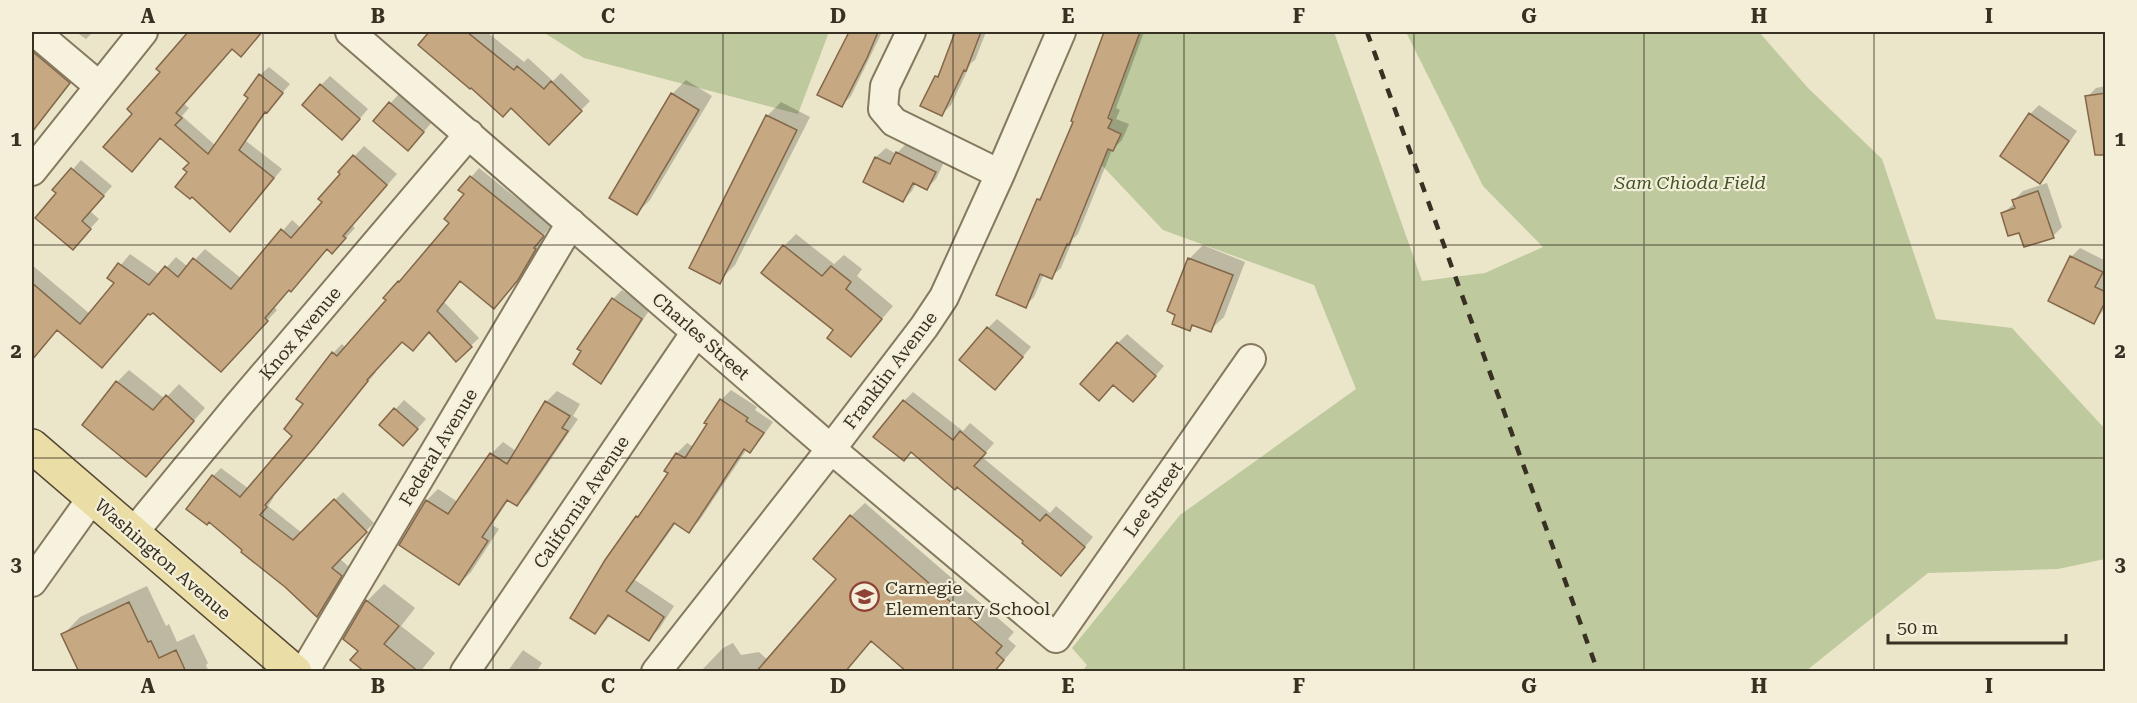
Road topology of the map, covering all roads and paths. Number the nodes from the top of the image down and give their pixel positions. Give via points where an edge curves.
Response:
1 (35, 32) edge
2 (143, 32) edge
3 (350, 32) edge
4 (911, 32) edge
5 (1061, 32) edge
6 (99, 86) junction
7 (469, 134) junction
8 (32, 171) edge
9 (1000, 174) junction
10 (571, 223) junction
11 (696, 332) junction
12 (1251, 359) dead end
13 (32, 446) edge
14 (831, 449) junction
15 (92, 498) junction
16 (133, 533) junction
17 (32, 582) edge
18 (1056, 638) joint
19 (294, 672) edge
20 (304, 672) edge
21 (465, 672) edge
22 (656, 672) edge

1 - 6 street
2 - 6 street
3 - 7 street, Charles Street
4 - 9 street via 885,86 884,109 894,122
5 - 9 street, Franklin Avenue
6 - 8 street
7 - 10 street, Charles Street
7 - 16 street, Knox Avenue
9 - 14 street, Franklin Avenue via 944,297
10 - 11 street, Charles Street
10 - 20 street, Federal Avenue
11 - 14 street, Charles Street
11 - 21 street, California Avenue
12 - 18 street, Lee Street
13 - 15 main road, Washington Avenue
14 - 18 street, Charles Street
14 - 22 street, Franklin Avenue
15 - 16 main road, Washington Avenue
15 - 17 street
16 - 19 main road, Washington Avenue

